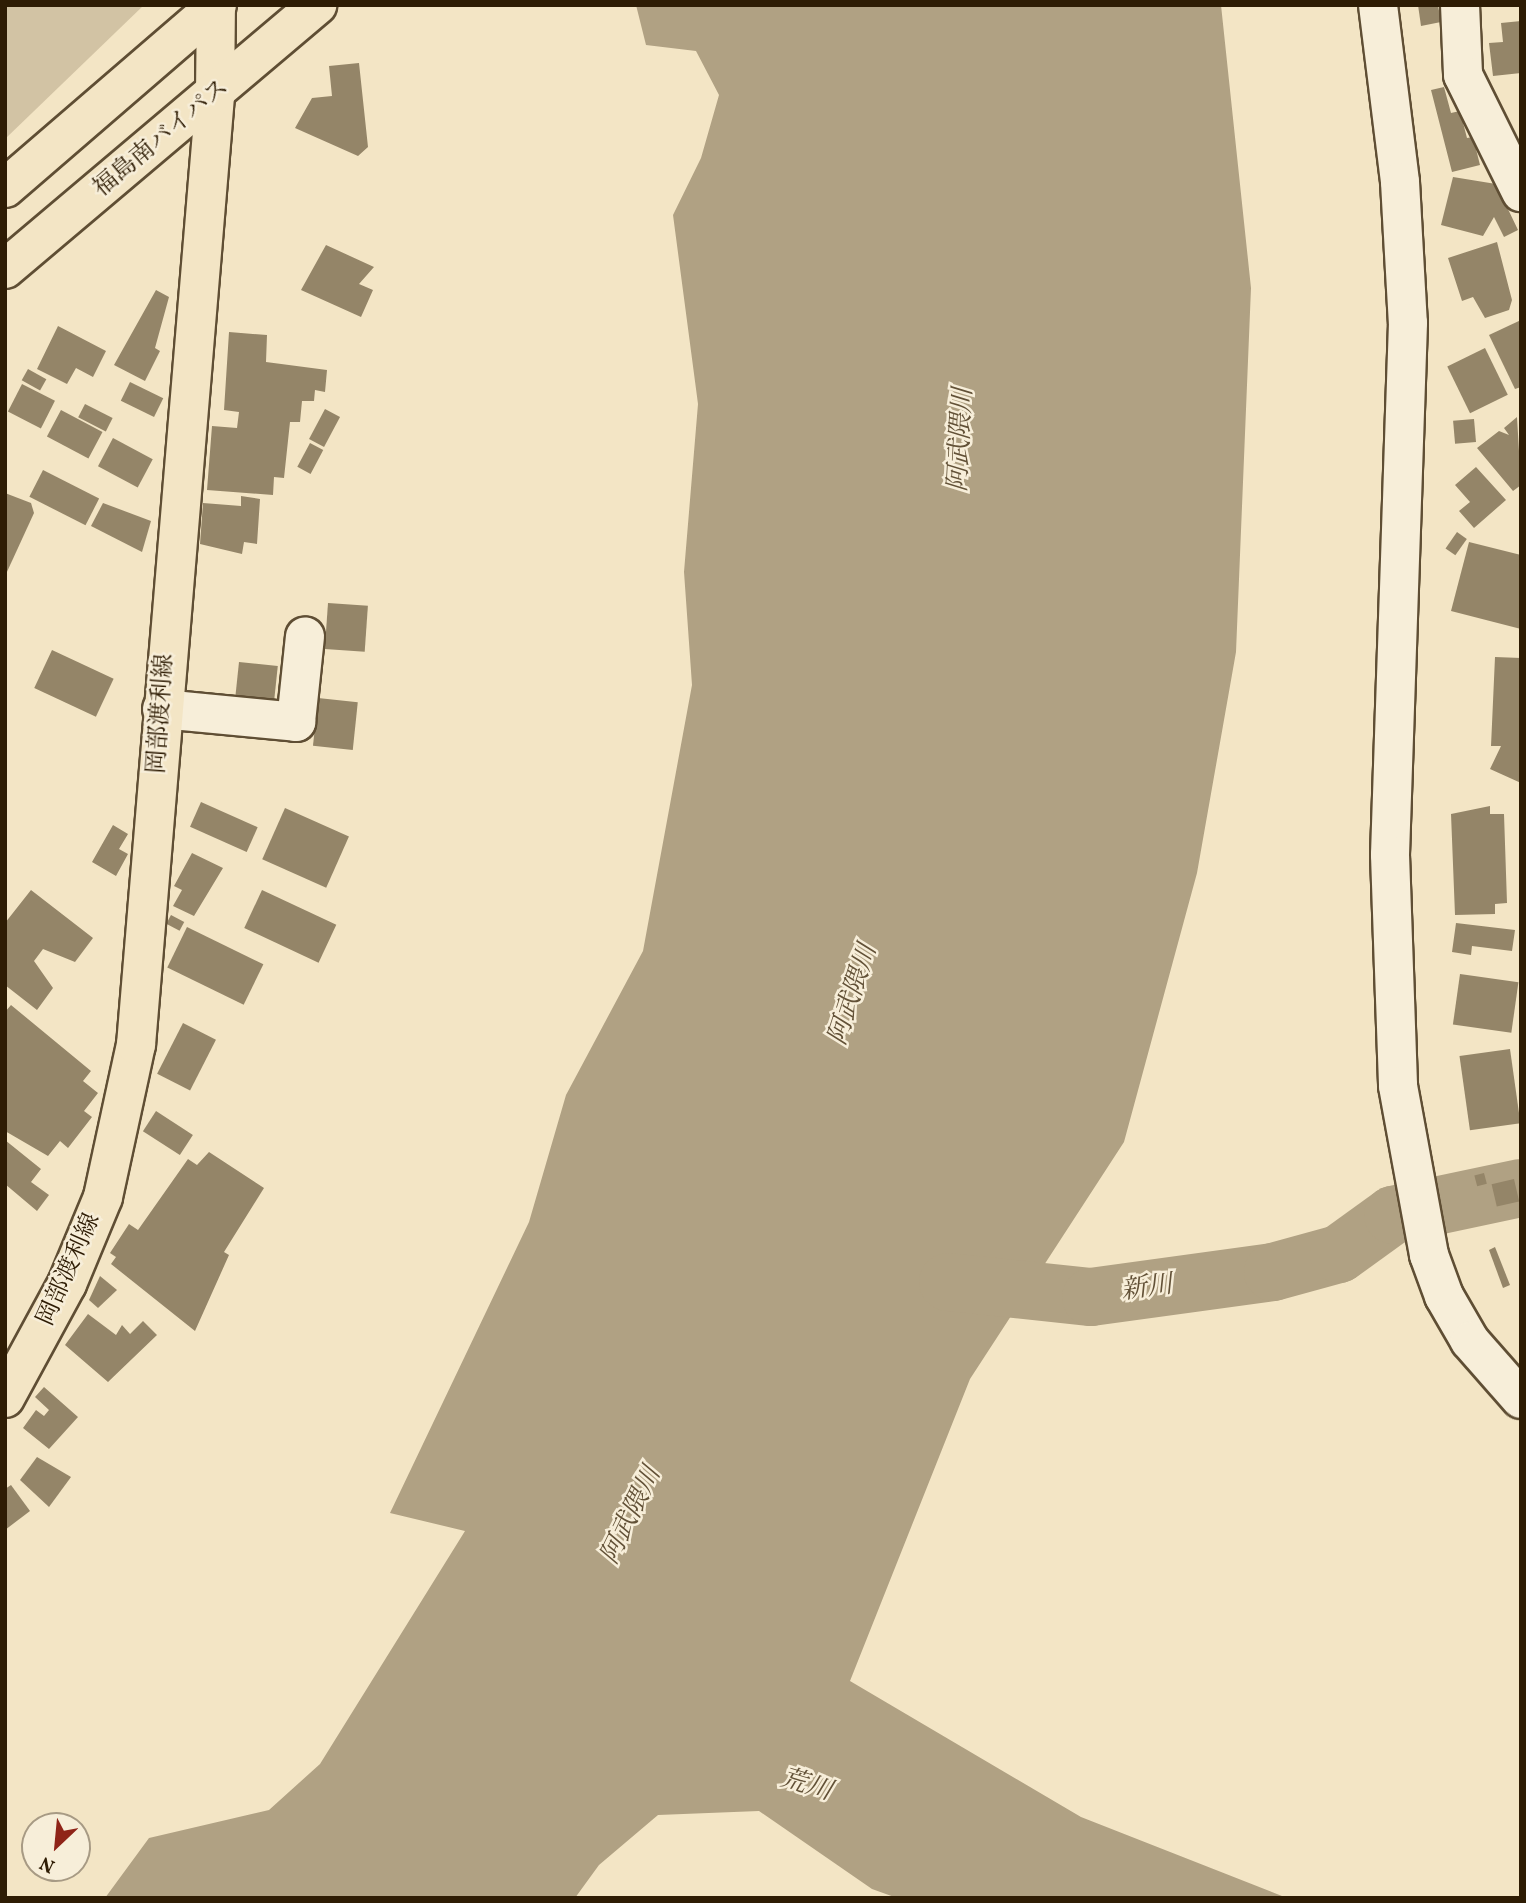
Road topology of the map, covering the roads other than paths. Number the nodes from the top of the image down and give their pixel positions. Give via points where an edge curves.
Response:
1 (217, 5) edge
2 (317, 5) edge
3 (1378, 5) edge
4 (1460, 5) edge
5 (215, 96) junction
6 (5, 188) edge
7 (1521, 192) edge
8 (5, 269) edge
9 (304, 636) dead end
10 (162, 709) junction
11 (5, 1398) edge
12 (1521, 1399) edge

1 - 5 main road, 岡部渡利線
1 - 6 main road
2 - 5 main road, 福島南バイパス
3 - 12 street via 1400,182 1408,323 1390,855 1398,1086 1429,1255 1444,1296 1470,1341
4 - 7 street via 1463,75
5 - 8 main road, 福島南バイパス
5 - 10 main road, 岡部渡利線
9 - 10 street via 296,722
10 - 11 main road, 岡部渡利線 via 124,1116 103,1197 72,1272

